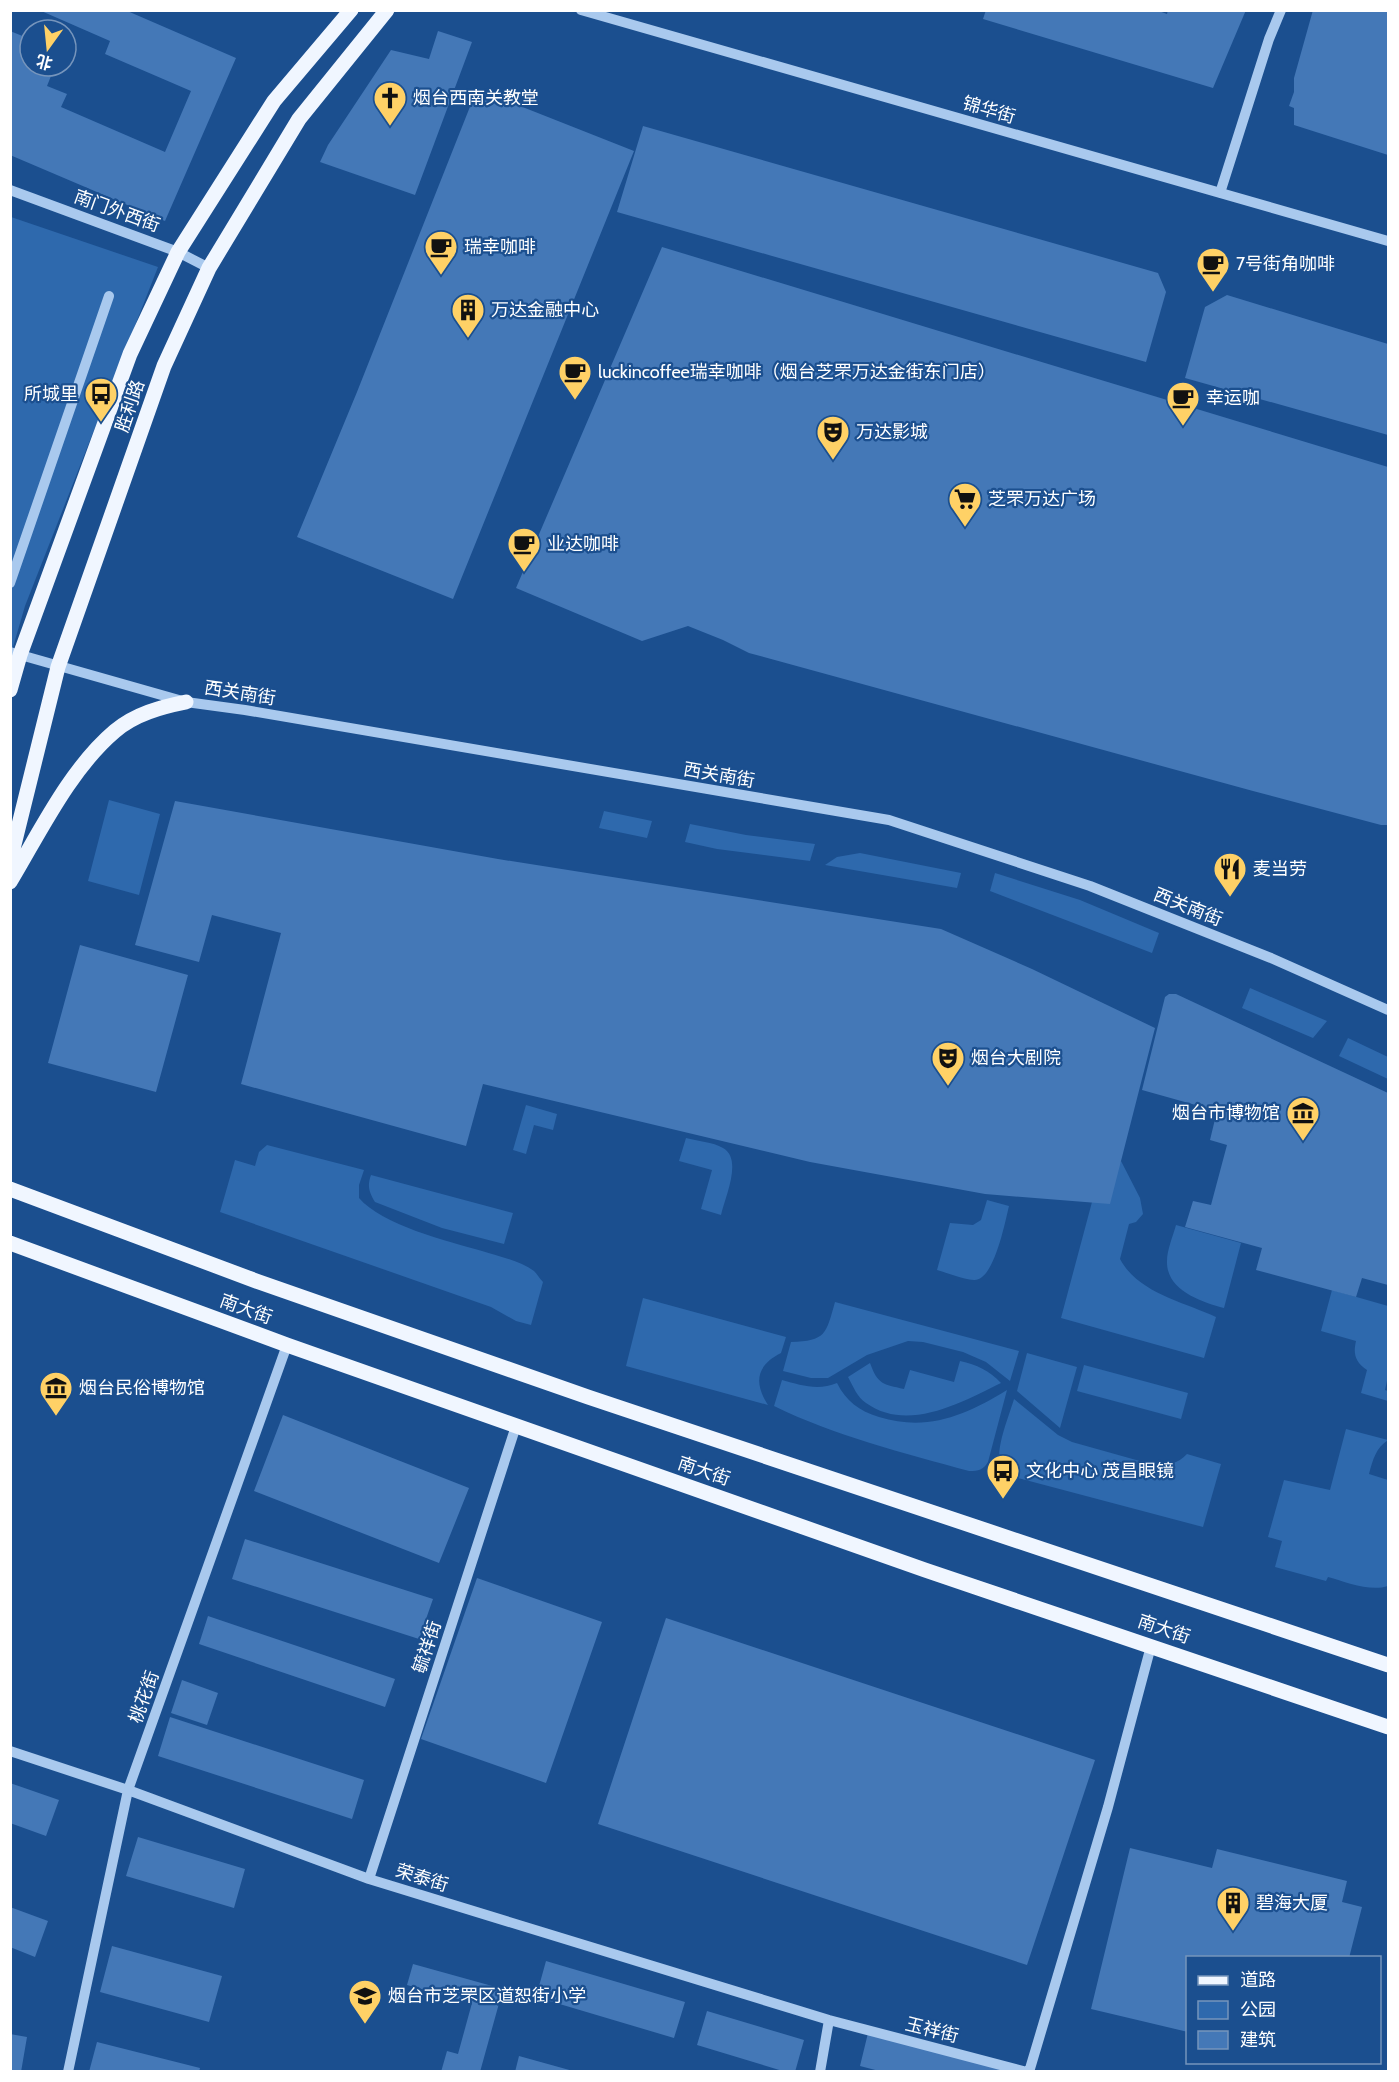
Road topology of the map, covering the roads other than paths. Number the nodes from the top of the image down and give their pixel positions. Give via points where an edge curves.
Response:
1 (351, 10) edge
2 (387, 10) edge
3 (581, 10) edge
4 (1281, 10) edge
5 (10, 190) edge
6 (1220, 192) junction
7 (1389, 241) edge
8 (178, 252) junction
9 (209, 268) junction
10 (109, 296) dead end
11 (10, 583) edge
12 (15, 654) edge
13 (58, 667) junction
14 (10, 690) edge
15 (186, 702) junction
16 (10, 861) edge
17 (10, 882) edge
18 (1389, 1010) edge
19 (10, 1189) edge
20 (10, 1243) edge
21 (287, 1345) junction
22 (516, 1426) junction
23 (1151, 1646) junction
24 (1389, 1665) edge
25 (1389, 1727) edge
26 (10, 1751) edge
27 (128, 1790) junction
28 (369, 1879) junction
29 (829, 2020) junction
30 (68, 2072) edge
31 (820, 2072) edge
32 (1028, 2072) edge

1 - 8 main road, 胜利路 via 274,101
2 - 9 main road, 胜利路 via 299,119
3 - 6 street, 锦华街
4 - 6 street
5 - 8 street, 南门外西街
6 - 7 street, 锦华街
8 - 9 street, 南门外西街
8 - 12 main road, 胜利路 via 130,354
9 - 13 main road, 胜利路 via 164,366
10 - 11 street
12 - 13 street, 西关南街
12 - 14 main road, 胜利路
13 - 15 street, 西关南街
13 - 16 main road, 胜利路
15 - 17 main road via 135,718 93,753
15 - 18 street, 西关南街 via 889,820 1090,886
19 - 24 main road, 南大街 via 259,1282 577,1393
20 - 21 main road, 南大街
21 - 22 main road, 南大街
21 - 27 street, 桃花街
22 - 23 main road, 南大街
22 - 28 street, 毓祥街
23 - 25 main road, 南大街
23 - 32 street via 1108,1807
26 - 27 street, 荣泰街
27 - 28 street, 荣泰街
27 - 30 street, 桃花街
28 - 29 street, 荣泰街
29 - 31 street
29 - 32 street, 玉祥街

